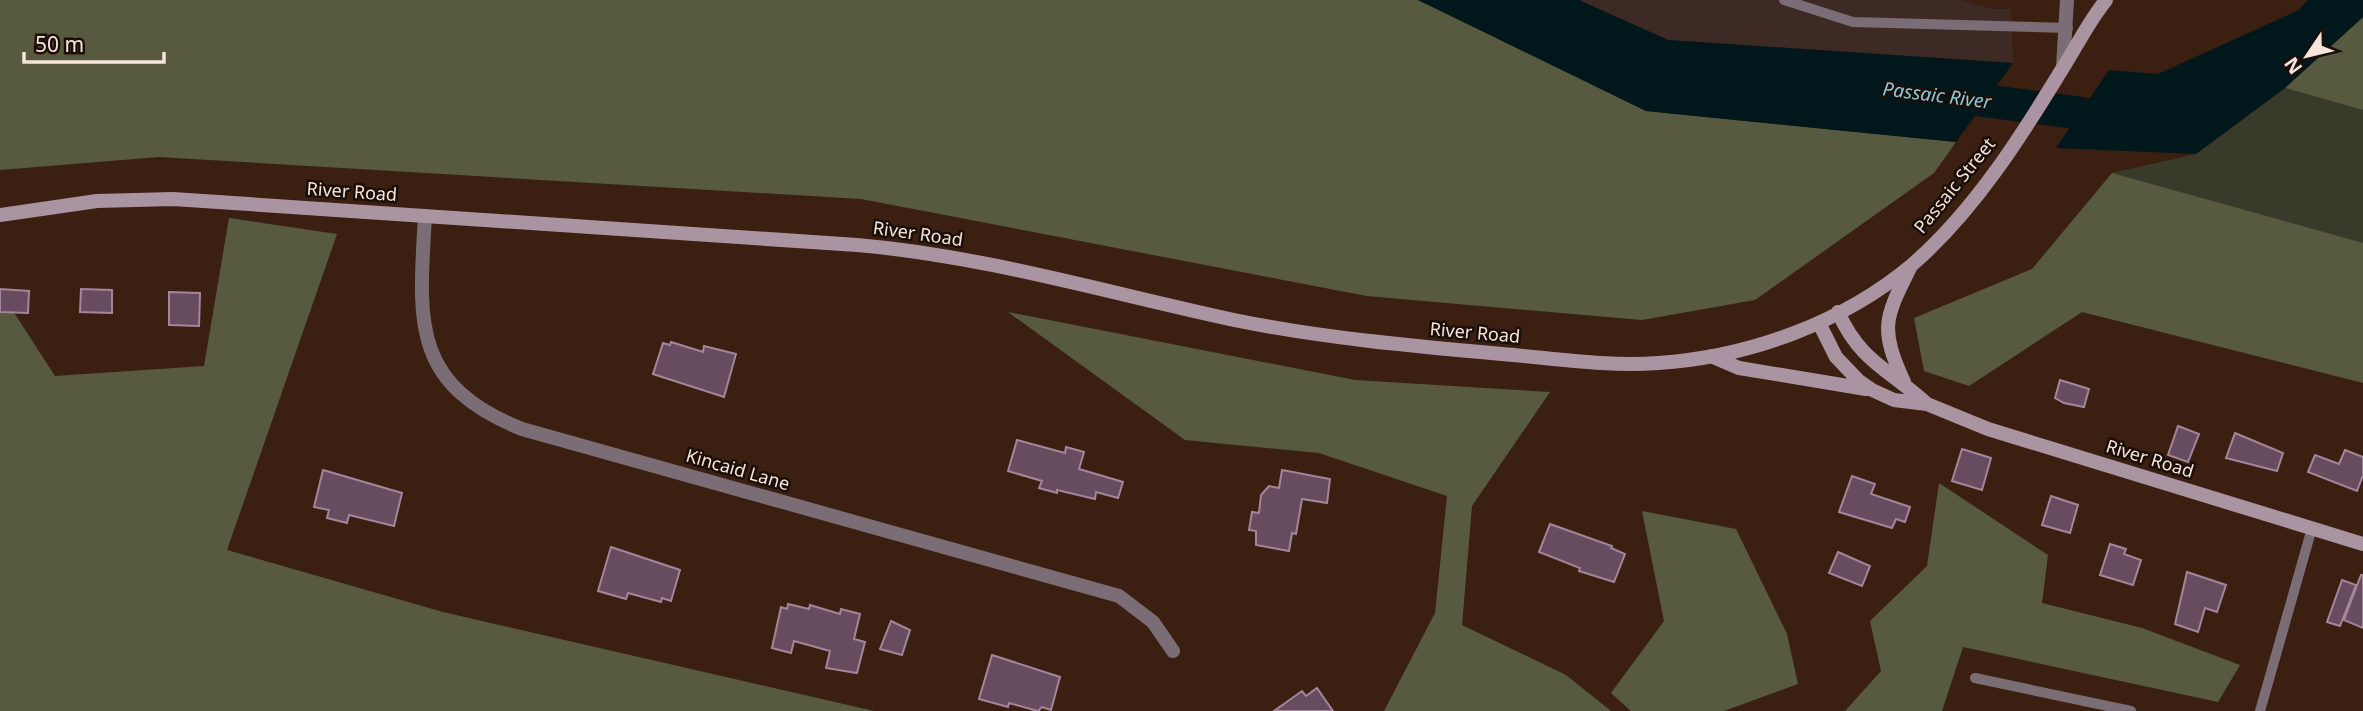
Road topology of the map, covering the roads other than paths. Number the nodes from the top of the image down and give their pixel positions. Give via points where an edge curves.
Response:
1 (1784, 0) edge
2 (2067, 0) edge
3 (2106, 0) edge
4 (2068, 28) junction
5 (2063, 67) junction
6 (0, 215) edge
7 (425, 216) junction
8 (1912, 264) junction
9 (1838, 312) junction
10 (1819, 323) junction
11 (1711, 356) junction
12 (1904, 383) junction
13 (1872, 390) junction
14 (1927, 404) junction
15 (2312, 528) junction
16 (2363, 544) edge
17 (1173, 651) dead end
18 (1975, 678) dead end
19 (2131, 711) edge
20 (2260, 711) edge

1 - 4 lane via 1853,22
2 - 4 street
3 - 5 main road, Passaic Street
4 - 5 street
5 - 8 main road, Passaic Street via 1961,214
6 - 7 main road, River Road via 97,201 173,199
7 - 11 main road, River Road via 916,250 1234,320 1348,340 1656,364
7 - 17 street, Kincaid Lane via 421,288 426,333 443,374 476,407 522,429 1119,596 1153,622
8 - 9 main road, Passaic Street
8 - 12 main road via 1889,310 1886,332
9 - 10 main road, Passaic Street
9 - 12 main road via 1869,361
10 - 11 main road, River Road
10 - 13 main road via 1836,357
11 - 13 main road via 1739,368
12 - 14 main road
13 - 14 main road via 1894,400
14 - 15 main road, River Road via 1988,429
15 - 16 main road, River Road
15 - 20 lane
18 - 19 lane

